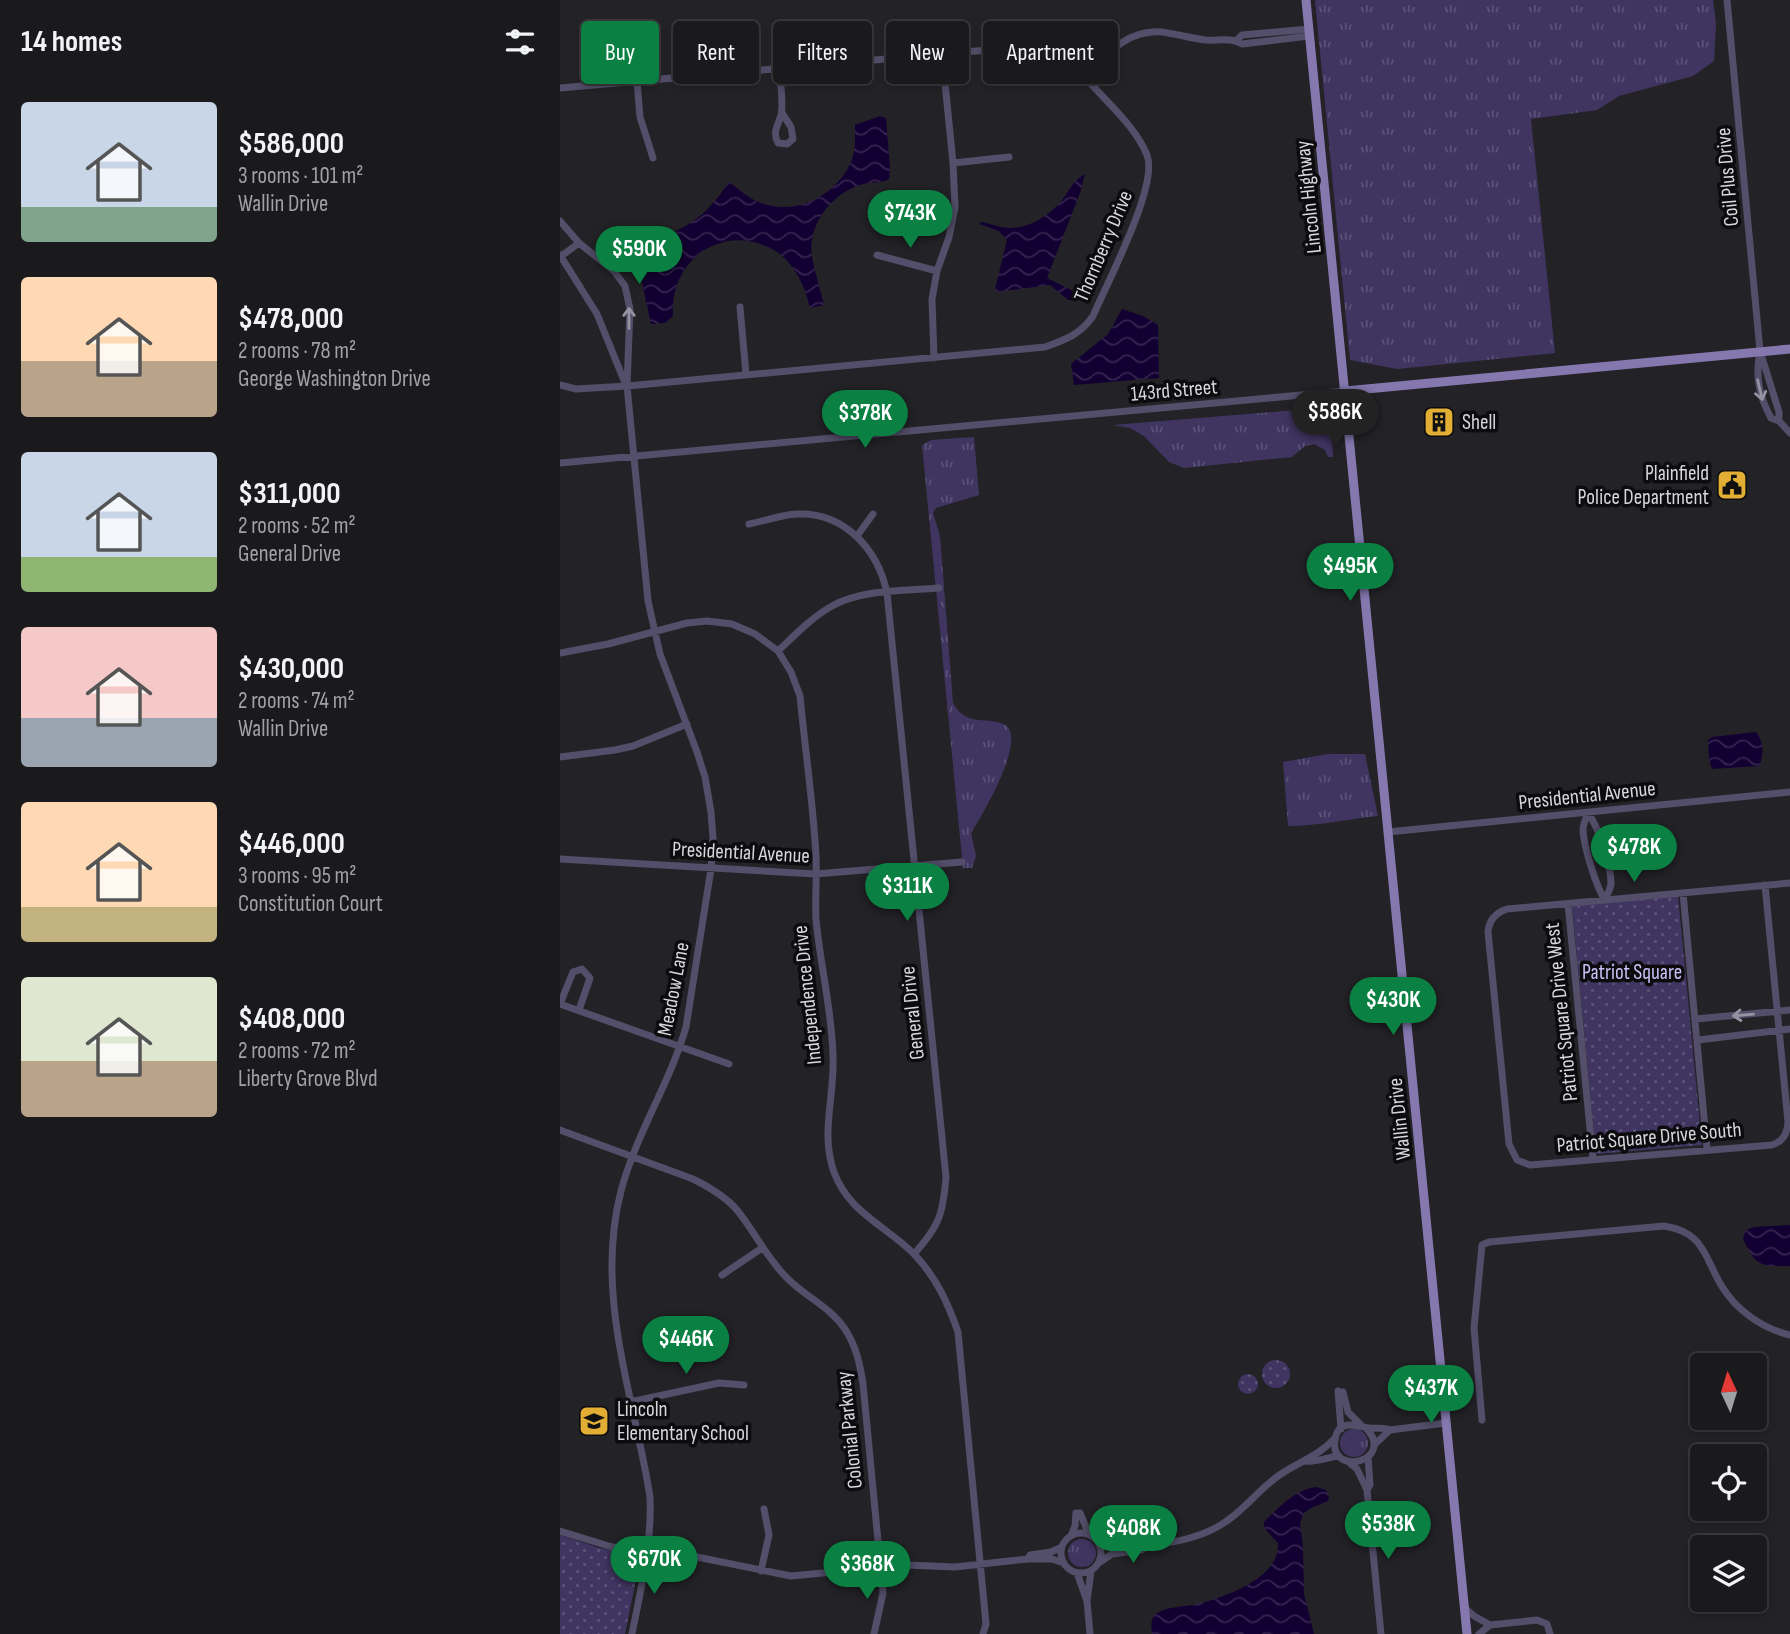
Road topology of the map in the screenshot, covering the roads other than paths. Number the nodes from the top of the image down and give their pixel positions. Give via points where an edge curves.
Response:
1 (1306, 0) edge
2 (1727, 0) edge
3 (1309, 32) junction
4 (1118, 44) edge
5 (773, 69) edge
6 (659, 78) edge
7 (598, 84) edge
8 (637, 84) edge
9 (780, 84) edge
10 (945, 84) edge
11 (1091, 84) edge
12 (560, 88) edge
13 (782, 113) dead end
14 (1009, 157) dead end
15 (653, 158) dead end
16 (953, 163) junction
17 (560, 221) edge
18 (579, 243) junction
19 (877, 255) dead end
20 (560, 256) edge
21 (937, 271) junction
22 (740, 307) dead end
23 (1790, 349) edge
24 (1760, 351) junction
25 (934, 358) junction
26 (746, 374) junction
27 (560, 385) edge
28 (627, 386) junction
29 (1345, 391) junction
30 (1790, 433) edge
31 (634, 457) junction
32 (560, 463) edge
33 (873, 514) dead end
34 (749, 524) dead end
35 (857, 536) junction
36 (939, 588) dead end
37 (887, 593) junction
38 (654, 632) junction
39 (778, 651) junction
40 (560, 653) edge
41 (687, 724) junction
42 (560, 757) edge
43 (1790, 792) edge
44 (1588, 813) junction
45 (1388, 832) junction
46 (560, 859) edge
47 (962, 862) dead end
48 (915, 866) junction
49 (711, 869) junction
50 (815, 874) junction
51 (1790, 883) edge
52 (1765, 885) junction
53 (1683, 893) junction
54 (1605, 900) junction
55 (1568, 904) junction
56 (560, 1004) edge
57 (579, 1010) junction
58 (1790, 1010) edge
59 (1777, 1012) junction
60 (1696, 1020) junction
61 (1790, 1029) edge
62 (1779, 1031) junction
63 (1698, 1040) junction
64 (681, 1046) junction
65 (729, 1064) dead end
66 (560, 1130) edge
67 (1707, 1149) junction
68 (632, 1156) junction
69 (1593, 1159) junction
70 (762, 1248) junction
71 (914, 1254) junction
72 (722, 1275) dead end
73 (1790, 1335) edge
74 (744, 1385) dead end
75 (630, 1402) junction
76 (1482, 1420) dead end
77 (1446, 1423) junction
78 (1363, 1426) junction
79 (1341, 1429) junction
80 (1390, 1430) junction
81 (1335, 1438) junction
82 (1374, 1445) junction
83 (1339, 1456) junction
84 (1368, 1457) junction
85 (1304, 1461) junction
86 (1350, 1462) junction
87 (1367, 1490) junction
88 (764, 1509) dead end
89 (560, 1531) edge
90 (1090, 1535) junction
91 (1071, 1536) junction
92 (1099, 1543) junction
93 (1062, 1547) junction
94 (1145, 1547) junction
95 (648, 1551) junction
96 (1028, 1559) junction
97 (1100, 1562) junction
98 (980, 1563) junction
99 (1063, 1563) junction
100 (881, 1568) junction
101 (761, 1571) junction
102 (1091, 1571) junction
103 (1077, 1573) junction
104 (1087, 1601) junction
105 (1464, 1607) junction
106 (1490, 1625) junction
107 (632, 1634) edge
108 (874, 1634) edge
109 (984, 1634) edge
110 (1090, 1634) edge
111 (1381, 1634) edge
112 (1466, 1634) edge
113 (1479, 1634) edge
114 (1550, 1634) edge

1 - 3 main road, Lincoln Highway
2 - 24 street, Coil Plus Drive
3 - 4 street via 1242,44 1142,34
3 - 29 main road, Lincoln Highway
5 - 6 street, Thornberry Drive
7 - 12 street, Thornberry Drive
8 - 15 street via 640,117
9 - 13 street
10 - 16 street
11 - 25 street, Thornberry Drive via 1139,139 1148,157 1149,174 1144,197 1093,316 1074,335 1045,347
14 - 16 street
16 - 21 street via 952,221
17 - 18 street, Meadow Lane
18 - 20 street
28 -> 18 street, Meadow Lane via 630,309 625,286
19 - 21 street
20 - 28 street, Meadow Lane via 597,314
21 - 25 street via 932,299
22 - 26 street
23 - 24 main road, 143rd Street
24 - 29 main road, 143rd Street
24 - 30 street, Coil Plus Drive via 1779,421
25 - 26 street, Thornberry Drive
26 - 28 street, Thornberry Drive
27 - 28 street, Thornberry Drive via 576,389
28 - 31 street, Meadow Lane
29 - 31 street, 143rd Street
29 - 45 main road, Wallin Drive
31 - 32 street, 143rd Street
31 - 38 street, Meadow Lane
33 - 35 street
34 - 35 street via 800,514 840,524
35 - 37 street, General Drive via 877,562
36 - 37 street
37 - 39 street via 835,604
37 - 48 street, General Drive
38 - 39 street, Independence Drive via 707,621 732,624
38 - 40 street, Independence Drive
38 - 41 street, Meadow Lane
39 - 50 street, Independence Drive via 800,696
41 - 42 street via 633,746
41 - 49 street, Meadow Lane via 705,777 713,838
43 - 44 street, Presidential Avenue
44 - 45 street, Presidential Avenue
44 - 54 street via 1583,827 1586,846 1597,888
44 - 54 street via 1609,871 1611,888
45 - 77 main road, Wallin Drive
46 - 49 street, Presidential Avenue
47 - 48 street, Presidential Avenue
48 - 50 street, Presidential Avenue
48 - 71 street, General Drive via 946,1177 939,1221
49 - 50 street, Presidential Avenue
49 - 64 street, Meadow Lane via 692,1004
50 - 71 street, Independence Drive via 834,1054 827,1122 834,1172 846,1196 863,1214
51 - 52 street
52 - 53 street
52 - 59 street
53 - 54 street
53 - 60 street
54 - 55 street
55 - 69 street, Patriot Square Drive West
55 - 69 street, Patriot Square Drive South via 1507,909 1492,918 1488,932 1503,1087 1509,1144 1517,1160 1530,1165
56 - 57 street
56 - 57 street via 573,972 582,969 590,978
57 - 64 street
58 - 59 street
59 -> 60 street
59 - 62 street
60 - 63 street
61 - 62 street
62 - 63 street
62 - 67 street, Patriot Square Drive South via 1788,1122 1783,1138 1772,1145
63 - 67 street
64 - 65 street
64 - 68 street, Meadow Lane
66 - 68 street, Colonial Parkway
67 - 69 street, Patriot Square Drive South
68 - 70 street, Colonial Parkway via 693,1179 723,1197
68 - 75 street, Meadow Lane via 611,1254 613,1308
70 - 72 street
70 - 100 street, Colonial Parkway via 788,1279 831,1313 853,1342 863,1384
71 - 98 street, Independence Drive via 935,1280 958,1332
73 - 76 street via 1765,1326 1739,1308 1721,1285 1701,1245 1675,1228 1489,1242 1482,1245 1474,1328
74 - 75 street via 719,1383
75 - 95 street, Meadow Lane via 650,1497
77 - 80 street
77 - 105 main road, Wallin Drive
78 - 79 street via 1347,1424
78 - 79 street via 1348,1412 1340,1392
78 - 80 street
78 - 82 street
79 - 81 street
80 - 82 street
81 - 83 street
81 - 85 street
82 - 84 street
83 - 85 street
83 - 86 street
84 - 86 street
84 - 87 street
85 - 94 street via 1203,1534
86 - 87 street
87 - 111 street
88 - 101 street via 769,1535
89 - 95 street via 612,1547
90 - 91 street
90 - 91 street via 1078,1513
90 - 92 street
91 - 93 street
92 - 94 street
92 - 97 street
93 - 96 street
93 - 99 street
94 - 97 street via 1112,1553
95 - 101 street
95 - 107 street, Meadow Lane
96 - 98 street
96 - 99 street
97 - 102 street
98 - 100 street
98 - 109 street, Independence Drive
99 - 103 street
100 - 101 street via 791,1576
100 - 108 street, Colonial Parkway via 883,1593
102 - 103 street
102 - 104 street
103 - 104 street
104 - 110 street
105 - 106 street
105 - 112 main road, Wallin Drive
106 - 113 street
106 - 114 street via 1544,1621

